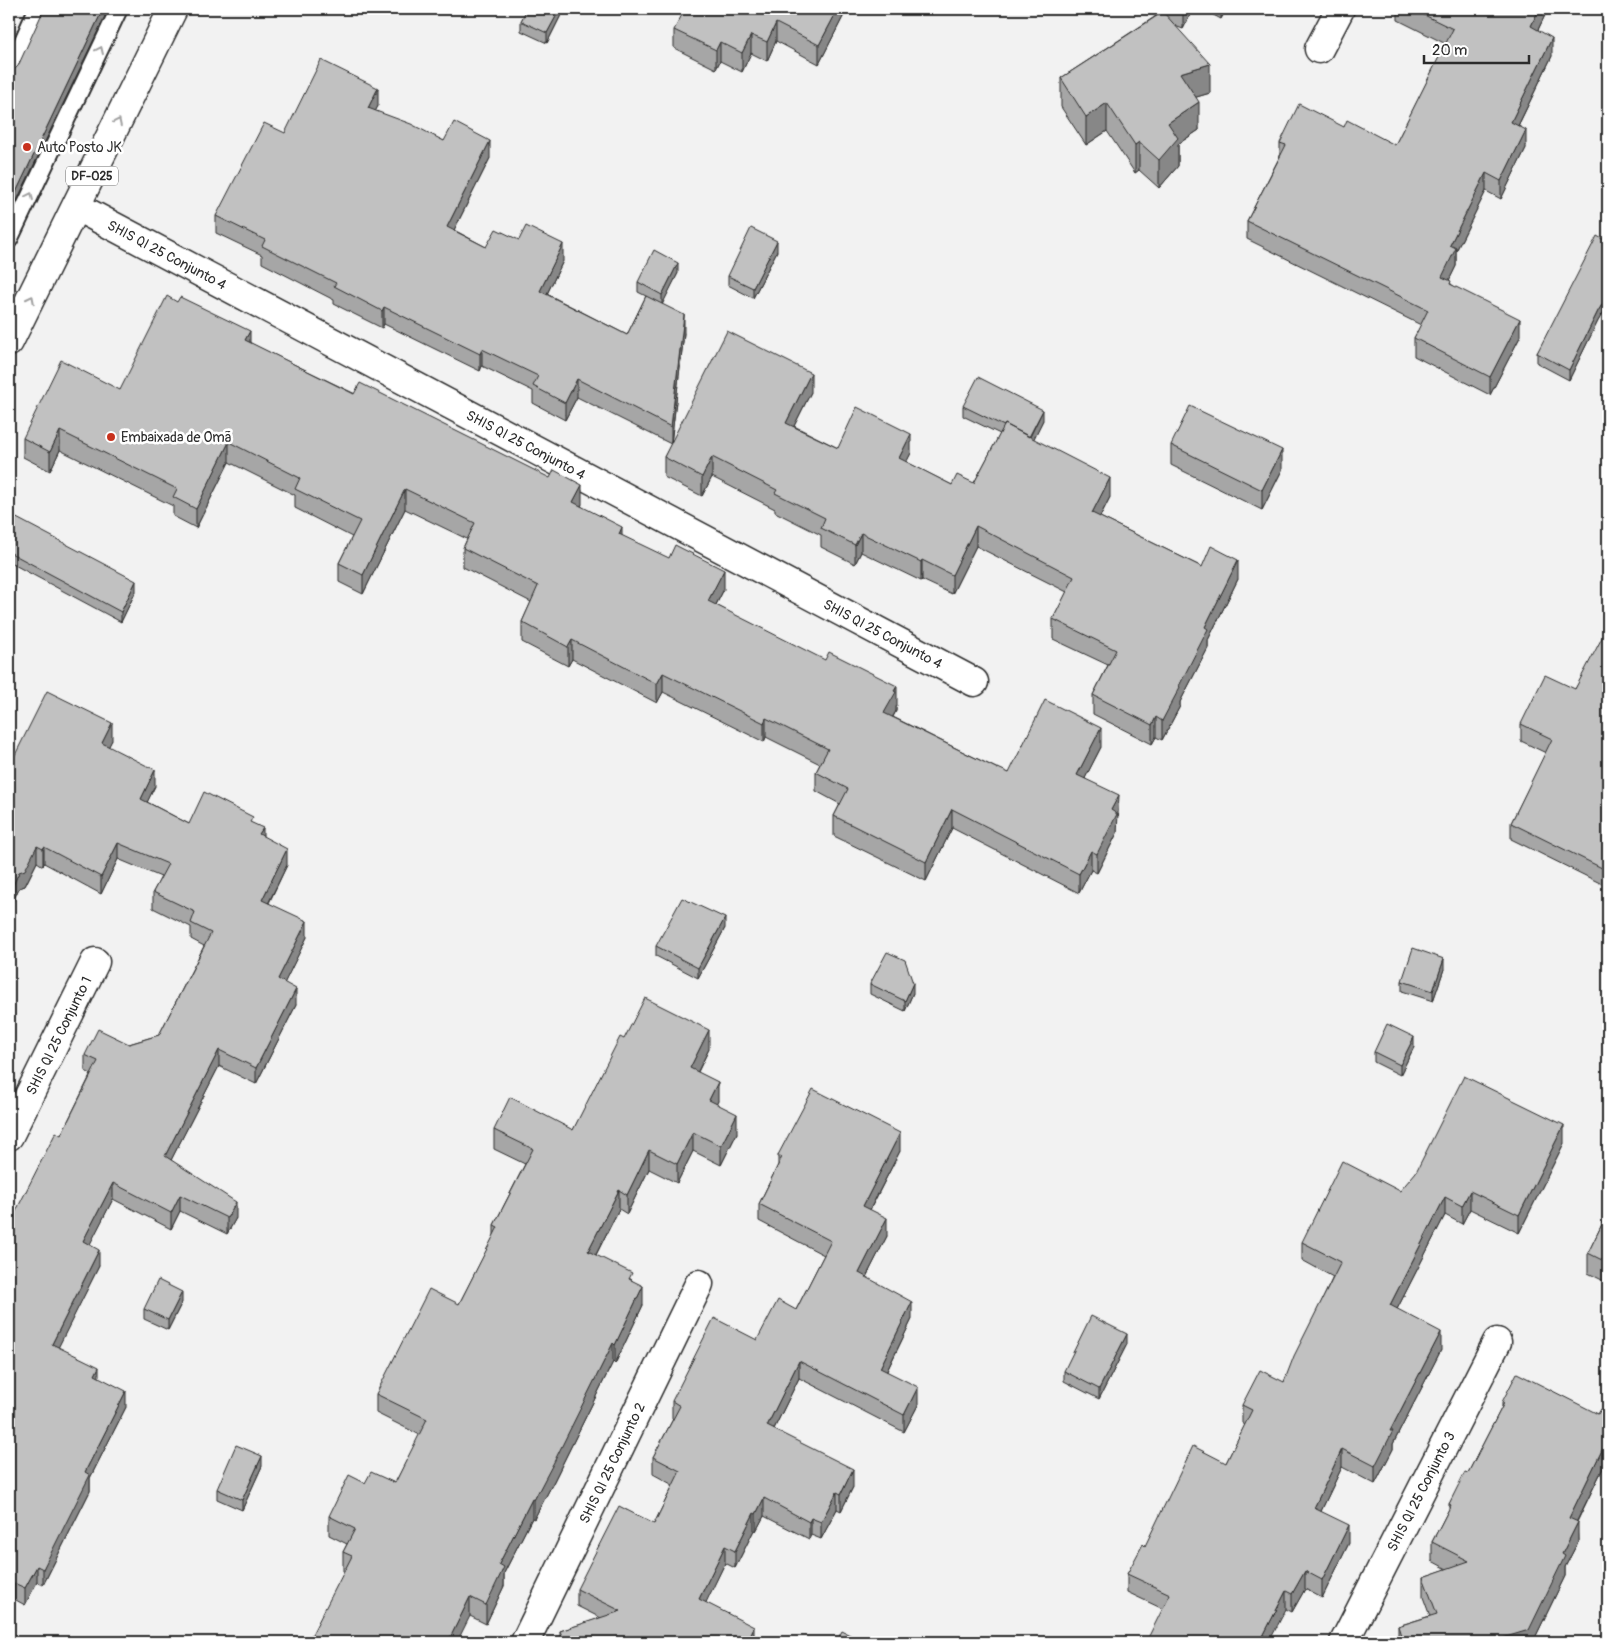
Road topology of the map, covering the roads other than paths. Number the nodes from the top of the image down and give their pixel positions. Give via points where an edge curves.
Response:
1 (37, 9) edge
2 (119, 9) edge
3 (173, 9) edge
4 (1340, 9) edge
5 (1319, 49) dead end
6 (9, 72) edge
7 (77, 207) junction
8 (9, 240) edge
9 (9, 342) edge
10 (974, 682) dead end
11 (95, 962) dead end
12 (9, 1136) edge
13 (699, 1284) dead end
14 (1497, 1342) dead end
15 (524, 1642) edge
16 (1344, 1642) edge

1 - 6 lane
8 -> 2 lane
7 -> 3 street, DF-025
4 - 5 street
9 -> 7 street, DF-025
7 - 10 street, SHIS QI 25 Conjunto 4
11 - 12 street, SHIS QI 25 Conjunto 1
13 - 15 street, SHIS QI 25 Conjunto 2
14 - 16 street, SHIS QI 25 Conjunto 3

